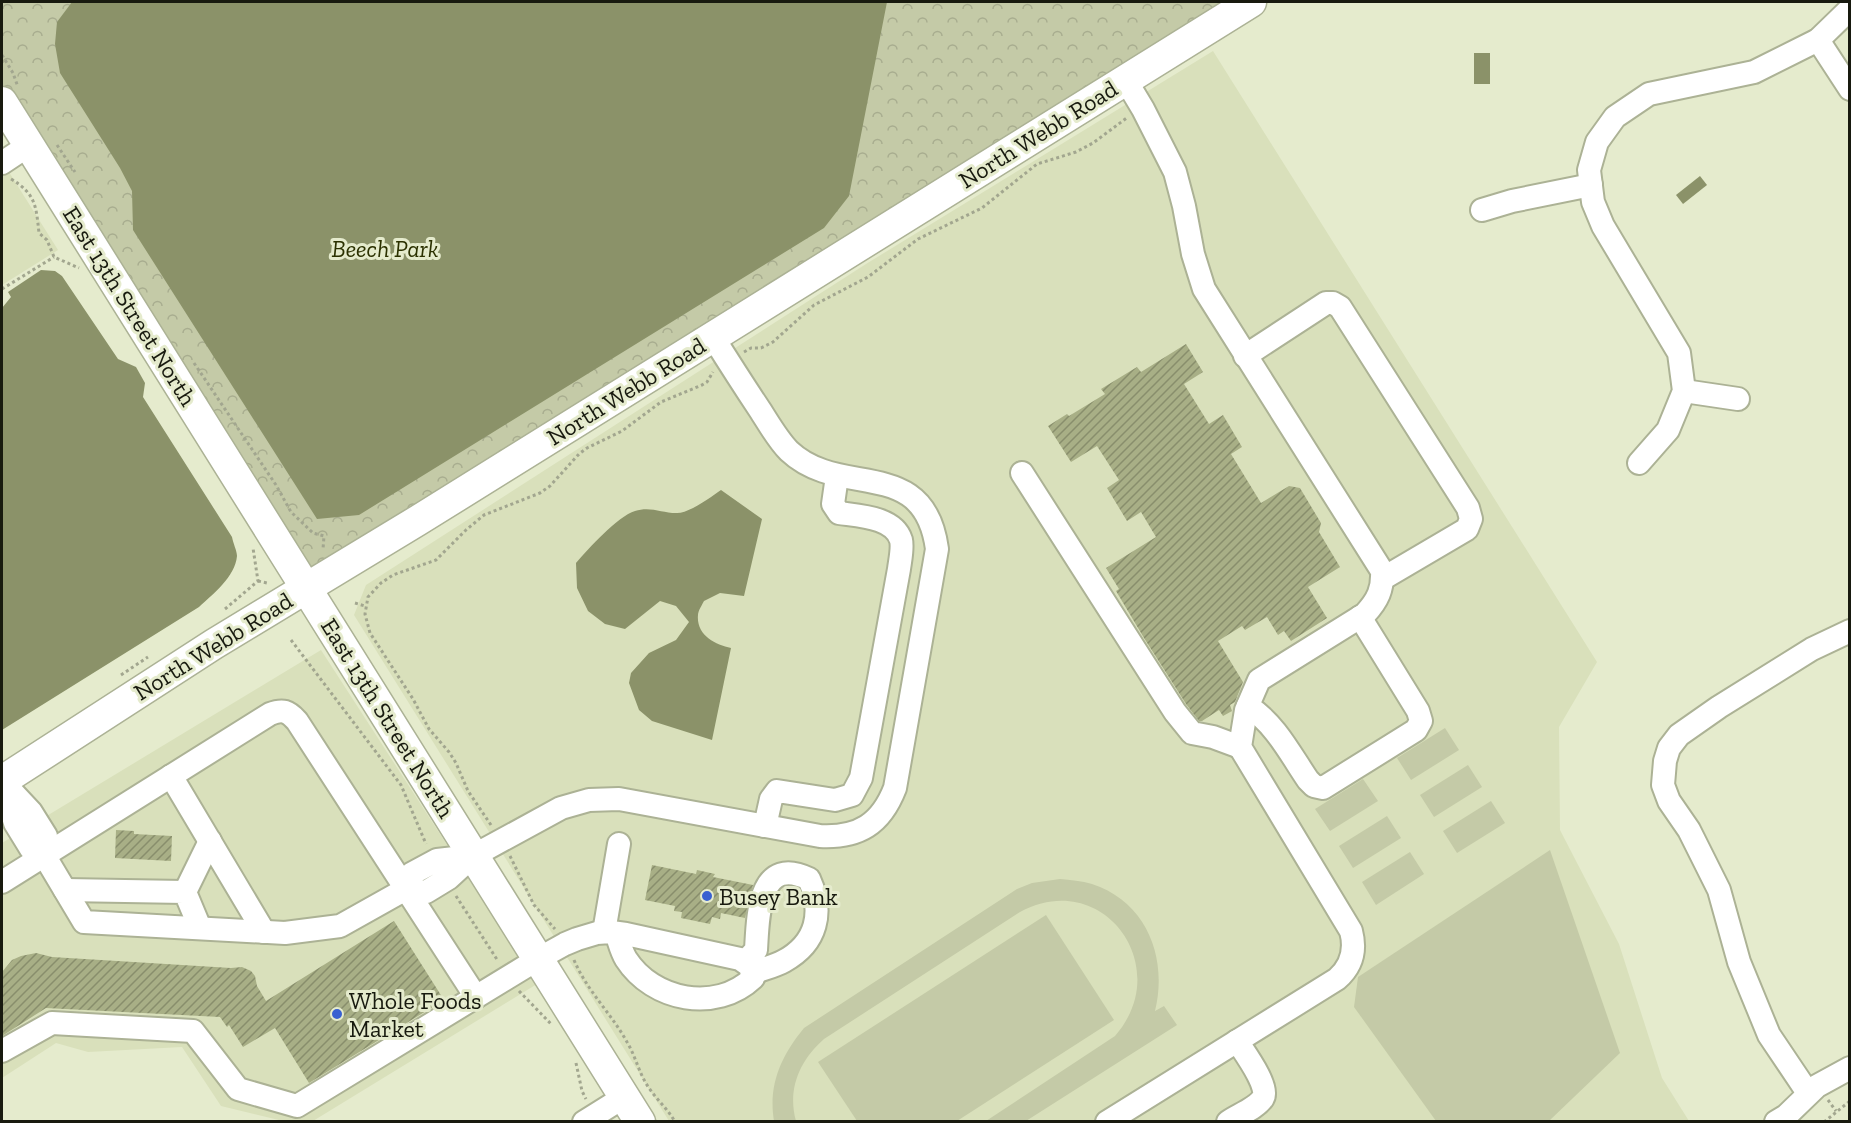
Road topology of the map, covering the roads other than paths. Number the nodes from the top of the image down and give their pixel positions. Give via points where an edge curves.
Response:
1 (1251, 2) edge
2 (1850, 9) edge
3 (1818, 40) junction
4 (1125, 80) junction
5 (1850, 88) edge
6 (10, 94) edge
7 (42, 143) junction
8 (4, 168) edge
9 (1591, 185) junction
10 (1482, 210) dead end
11 (720, 349) junction
12 (1245, 356) junction
13 (1684, 391) junction
14 (1738, 399) dead end
15 (1639, 463) dead end
16 (1022, 473) dead end
17 (837, 476) junction
18 (1382, 579) junction
19 (306, 588) junction
20 (1360, 617) junction
21 (1850, 631) edge
22 (881, 668) junction
23 (915, 672) junction
24 (1248, 706) junction
25 (1240, 747) junction
26 (171, 776) junction
27 (2, 782) edge
28 (765, 826) junction
29 (210, 841) junction
30 (619, 844) dead end
31 (44, 855) junction
32 (474, 856) junction
33 (2, 882) edge
34 (405, 888) junction
35 (65, 891) junction
36 (185, 892) junction
37 (200, 928) junction
38 (264, 932) junction
39 (610, 933) junction
40 (538, 959) junction
41 (476, 997) junction
42 (1237, 1041) junction
43 (2, 1052) edge
44 (1850, 1068) edge
45 (1808, 1093) junction
46 (632, 1109) edge
47 (1782, 1120) edge
48 (584, 1122) edge
49 (1107, 1122) edge
50 (1228, 1122) edge

1 - 4 main road, North Webb Road
2 - 3 street
3 - 5 street
3 - 9 street via 1754,72 1649,94 1615,117 1597,142 1589,170
4 - 11 main road, North Webb Road
4 - 12 street via 1175,172 1204,289
6 - 7 main road, East 13th Street North
7 - 8 street
7 - 19 main road, East 13th Street North
9 - 10 street
9 - 13 street via 1603,226 1680,353
11 - 17 street via 789,451 809,467
11 - 19 main road, North Webb Road
12 - 18 street via 1382,571
12 - 18 street via 1326,303 1340,307 1468,508 1471,519 1467,529
13 - 14 street
13 - 15 street via 1668,430
16 - 25 street via 1174,712 1192,733
17 - 22 street via 833,504 838,513 879,520 895,529 902,541
17 - 23 street via 874,482 911,495 922,506 935,533 937,549
18 - 20 street via 1374,603
19 - 27 main road, North Webb Road
19 - 32 main road, East 13th Street North
20 - 24 street via 1258,680
20 - 24 street via 1418,711 1421,722 1416,730 1323,788 1308,780 1276,731
21 - 45 street via 1812,649 1711,712 1679,735 1668,748 1665,761 1663,785 1669,801 1689,830 1719,890 1739,962 1765,1025
22 - 23 street
22 - 28 street via 861,778 852,795 835,800 777,791 771,799
23 - 28 street via 895,788 890,802 873,823 838,837
24 - 25 street
25 - 42 street via 1354,942 1347,970 1337,979
26 - 29 street
26 - 31 street
26 - 34 street via 270,714 281,710 290,713
27 - 31 street via 15,823 31,849
28 - 32 street via 619,799 599,800 561,807
29 - 36 street
29 - 38 street
30 - 39 street
31 - 33 street
31 - 35 street
32 - 34 street via 434,861 411,874
32 - 40 main road, East 13th Street North
34 - 38 street via 340,926
34 - 41 street
35 - 36 street
35 - 37 street via 84,922
36 - 37 street
37 - 38 street
39 - 39 street via 732,957 749,967 753,978 720,998 676,995 648,982 633,968
39 - 40 street via 586,936
40 - 41 street
40 - 46 main road, East 13th Street North
41 - 43 street via 297,1106 238,1089 193,1031 51,1023
42 - 49 street
42 - 50 street via 1266,1088 1258,1103
44 - 45 street
45 - 47 street
46 - 48 street

